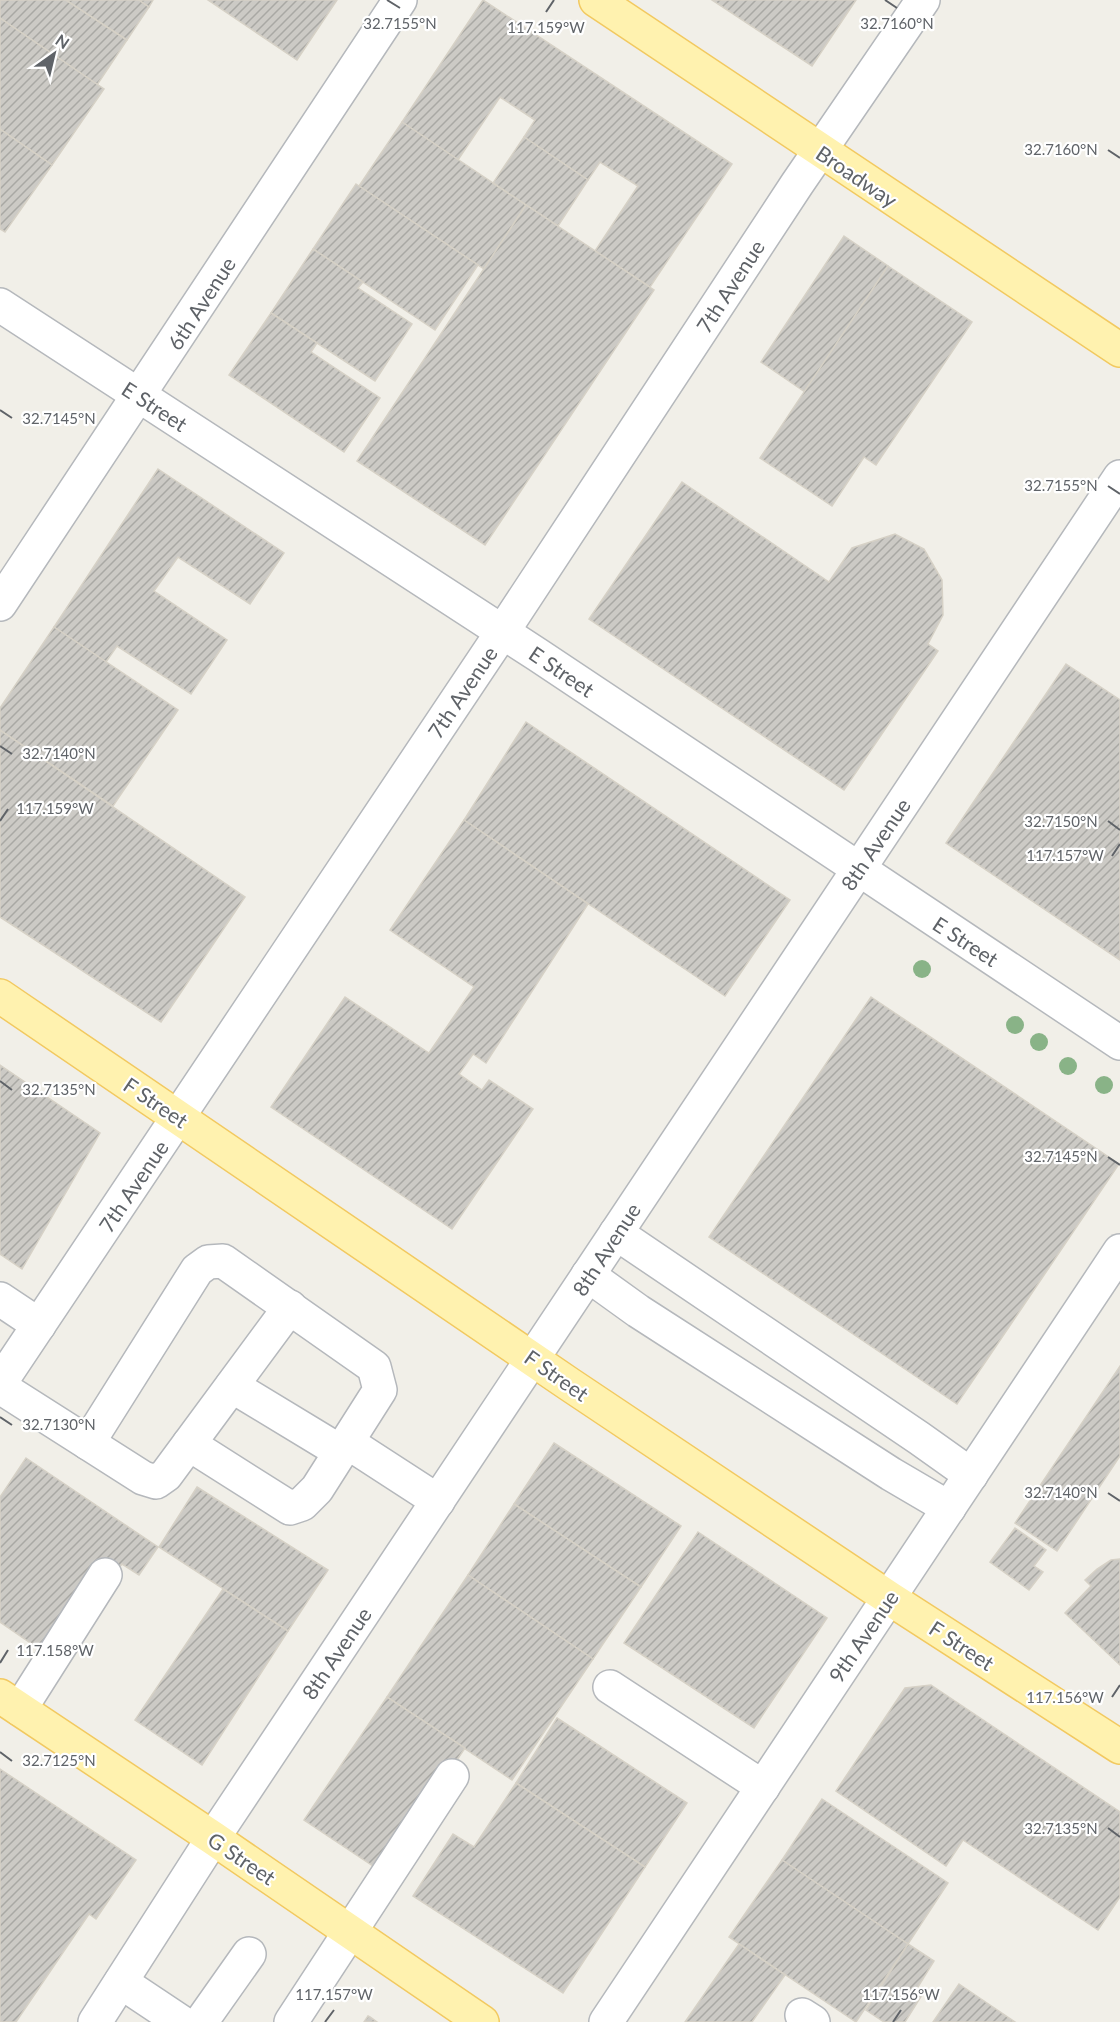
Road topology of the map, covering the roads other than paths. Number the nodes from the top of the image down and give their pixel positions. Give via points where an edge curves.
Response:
1 (400, 0) edge
2 (596, 0) edge
3 (923, 0) edge
4 (820, 151) junction
5 (0, 305) edge
6 (1120, 350) edge
7 (139, 396) junction
8 (1120, 477) edge
9 (0, 604) edge
10 (503, 632) junction
11 (857, 869) junction
12 (0, 996) edge
13 (1120, 1042) edge
14 (179, 1117) junction
15 (616, 1233) junction
16 (1120, 1251) edge
17 (588, 1275) junction
18 (0, 1299) edge
19 (290, 1307) junction
20 (39, 1325) junction
21 (533, 1358) junction
22 (0, 1383) edge
23 (232, 1386) junction
24 (0, 1387) edge
25 (88, 1443) junction
26 (189, 1444) junction
27 (344, 1447) junction
28 (971, 1476) junction
29 (438, 1501) junction
30 (949, 1508) junction
31 (105, 1575) dead end
32 (889, 1598) junction
33 (610, 1687) dead end
34 (10, 1703) edge
35 (1120, 1747) edge
36 (452, 1776) dead end
37 (763, 1787) junction
38 (213, 1838) junction
39 (350, 1932) junction
40 (249, 1954) dead end
41 (121, 1982) junction
42 (95, 2022) edge
43 (181, 2022) edge
44 (201, 2022) edge
45 (291, 2022) edge
46 (482, 2022) edge
47 (606, 2022) edge

1 - 7 street, 6th Avenue
2 - 4 main road, Broadway
3 - 4 street, 7th Avenue
4 - 6 main road, Broadway
4 - 10 street, 7th Avenue
5 - 7 street, E Street
7 - 9 street, 6th Avenue
7 - 10 street, E Street
8 - 11 street, 8th Avenue
10 - 11 street, E Street
10 - 14 street, 7th Avenue
11 - 13 street, E Street
11 - 15 street, 8th Avenue
12 - 14 main road, F Street
14 - 20 street, 7th Avenue
14 - 21 main road, F Street
15 - 17 street, 8th Avenue
15 - 28 street
16 - 28 street, 9th Avenue
17 - 21 street, 8th Avenue
17 - 30 street via 638,1311
18 - 20 street
19 - 23 street
19 - 25 street via 223,1260 208,1262 197,1270
19 - 27 street via 374,1367 380,1390
20 - 22 street, 7th Avenue
21 - 29 street, 8th Avenue
21 - 32 main road, F Street
23 - 26 street
23 - 27 street
24 - 25 street
25 - 26 street via 156,1482
26 - 27 street via 290,1508 302,1504 317,1490
27 - 29 street
28 - 30 street, 9th Avenue
29 - 38 street, 8th Avenue
30 - 32 street, 9th Avenue
31 - 34 street
32 - 35 main road, F Street
32 - 37 street, 9th Avenue
33 - 37 street
34 - 38 main road, G Street
36 - 39 street
37 - 47 street, 9th Avenue
38 - 39 main road, G Street
38 - 41 street, 8th Avenue
39 - 45 street
39 - 46 main road, G Street
40 - 44 street
41 - 42 street, 8th Avenue
41 - 43 street

